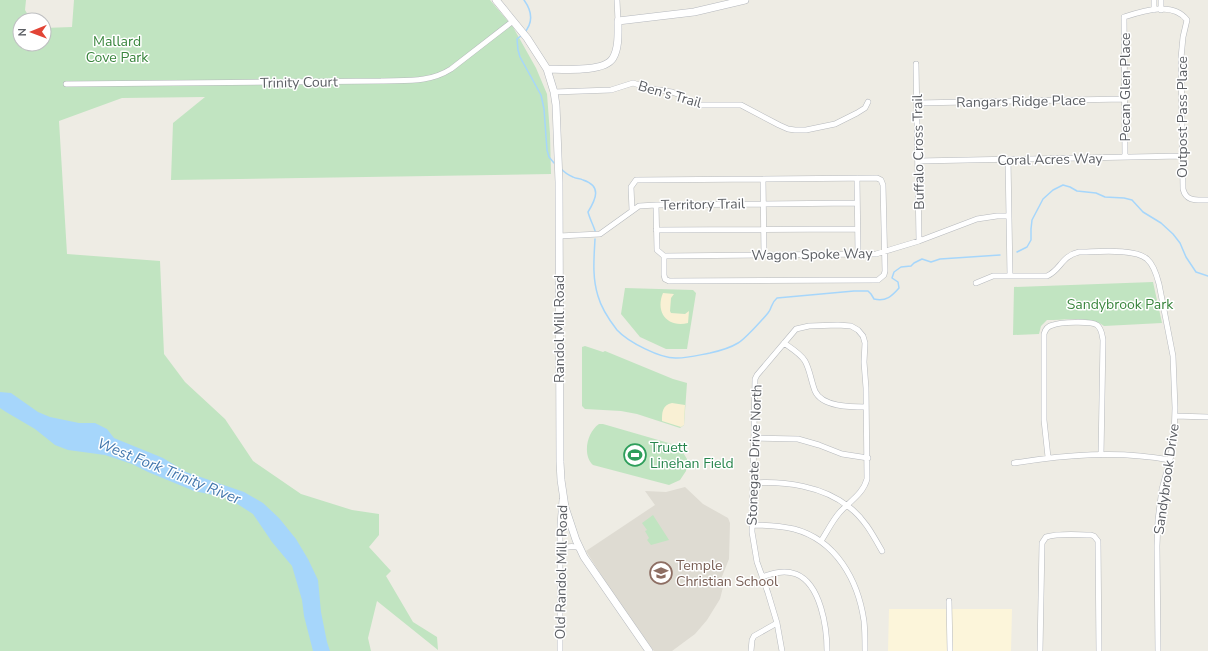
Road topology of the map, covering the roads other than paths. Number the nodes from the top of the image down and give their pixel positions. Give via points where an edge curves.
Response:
1 (496, 0) edge
2 (617, 0) edge
3 (745, 0) edge
4 (1154, 0) edge
5 (1161, 0) edge
6 (1154, 10) junction
7 (1161, 10) junction
8 (513, 21) junction
9 (618, 21) junction
10 (916, 64) dead end
11 (546, 69) junction
12 (66, 84) dead end
13 (554, 92) junction
14 (1125, 99) junction
15 (868, 102) dead end
16 (917, 103) junction
17 (1182, 156) junction
18 (1125, 158) junction
19 (1008, 159) junction
20 (918, 161) junction
21 (857, 178) junction
22 (763, 179) junction
23 (1207, 200) edge
24 (763, 203) junction
25 (857, 203) junction
26 (656, 204) junction
27 (632, 210) junction
28 (1009, 216) junction
29 (858, 229) junction
30 (656, 230) junction
31 (763, 230) junction
32 (559, 236) junction
33 (919, 241) junction
34 (884, 251) junction
35 (858, 254) junction
36 (764, 255) junction
37 (664, 256) junction
38 (1010, 276) junction
39 (976, 283) dead end
40 (784, 343) junction
41 (866, 407) junction
42 (1175, 416) junction
43 (1208, 417) edge
44 (754, 438) junction
45 (1101, 455) junction
46 (1048, 457) junction
47 (868, 458) junction
48 (1170, 460) junction
49 (1014, 463) dead end
50 (753, 483) junction
51 (563, 493) junction
52 (847, 505) junction
53 (752, 525) junction
54 (821, 541) junction
55 (580, 548) junction
56 (882, 551) dead end
57 (560, 555) junction
58 (762, 577) junction
59 (949, 601) dead end
60 (776, 623) junction
61 (560, 651) edge
62 (649, 651) edge
63 (751, 651) edge
64 (782, 651) edge
65 (827, 651) edge
66 (865, 651) edge
67 (950, 651) edge
68 (1040, 651) edge
69 (1099, 651) edge
70 (1158, 651) edge

1 - 8 main road, Randol Mill Road
2 - 9 street
3 - 9 main road via 694,12
4 - 6 street
5 - 7 street
6 - 7 street
6 - 14 street, Pecan Glen Place via 1124,18
7 - 17 street, Outpost Pass Place via 1173,10 1187,20 1181,58
8 - 11 main road, Randol Mill Road
8 - 12 street, Trinity Court via 451,69 427,79
9 - 11 main road via 617,47 608,64 588,68
10 - 16 street, Buffalo Cross Trail
11 - 13 main road, Randol Mill Road
13 - 15 street, Ben's Trail via 612,90 632,83 672,92 697,105 741,105 779,125 795,130 835,124 865,108
13 - 32 main road, Randol Mill Road via 558,123
14 - 16 street, Rangars Ridge Place
14 - 18 street, Pecan Glen Place
16 - 20 street, Buffalo Cross Trail
17 - 18 street, Coral Acres Way
17 - 23 street, Outpost Pass Place via 1184,193 1189,199
18 - 19 street, Coral Acres Way
19 - 20 street, Coral Acres Way
19 - 28 street
20 - 33 street, Buffalo Cross Trail
21 - 22 street
21 - 25 street
21 - 34 street via 877,178 883,185
22 - 24 street
22 - 27 street via 636,180 631,187
24 - 25 street, Territory Trail
24 - 26 street, Territory Trail
24 - 31 street
25 - 29 street
26 - 27 street, Territory Trail via 639,206
26 - 30 street
27 - 32 street, Territory Trail via 600,234
28 - 33 street, Wagon Spoke Way via 977,219
28 - 38 street
29 - 31 street
29 - 35 street
30 - 31 street
30 - 37 street via 657,250
31 - 36 street
32 - 51 main road, Randol Mill Road via 560,462
33 - 34 street, Wagon Spoke Way
34 - 35 street, Wagon Spoke Way via 876,254
34 - 37 street via 885,271 878,280 669,281 664,275
35 - 36 street, Wagon Spoke Way
36 - 37 street, Wagon Spoke Way
38 - 39 street via 993,276
38 - 42 street, Sandybrook Drive via 1047,276 1066,258 1079,252 1124,252 1147,258 1159,284 1173,356
40 - 41 street via 804,360 815,392 822,399 833,404
40 - 41 street, Stonegate Drive North via 796,329 802,327 838,325 855,328 864,336 865,343
40 - 44 street, Stonegate Drive North via 756,379
41 - 47 street
42 - 43 street
42 - 48 street, Sandybrook Drive
44 - 47 street via 798,439 842,454
44 - 50 street, Stonegate Drive North
45 - 46 street
45 - 46 street via 1102,332 1092,323 1071,323 1053,324 1044,334 1044,420
45 - 48 street
46 - 49 street
47 - 52 street via 866,486
48 - 70 street, Sandybrook Drive via 1162,489 1157,533
50 - 52 street via 795,485 822,492
50 - 53 street, Stonegate Drive North
51 - 55 main road, Randol Mill Road
51 - 57 street, Old Randol Mill Road
52 - 54 street
52 - 56 street via 869,528
53 - 54 street via 790,528
53 - 58 street, Stonegate Drive North via 754,553
54 - 66 street via 844,565 857,590 864,621
55 - 57 street via 568,547 562,550
55 - 62 main road, Randol Mill Road via 590,567
57 - 61 street, Old Randol Mill Road
58 - 60 street, Stonegate Drive North
58 - 65 street via 781,572 796,574 804,579 820,604
59 - 67 street
60 - 63 street via 754,636
60 - 64 street, Stonegate Drive North
68 - 69 street via 1042,543 1046,537 1069,534 1091,535 1098,541

